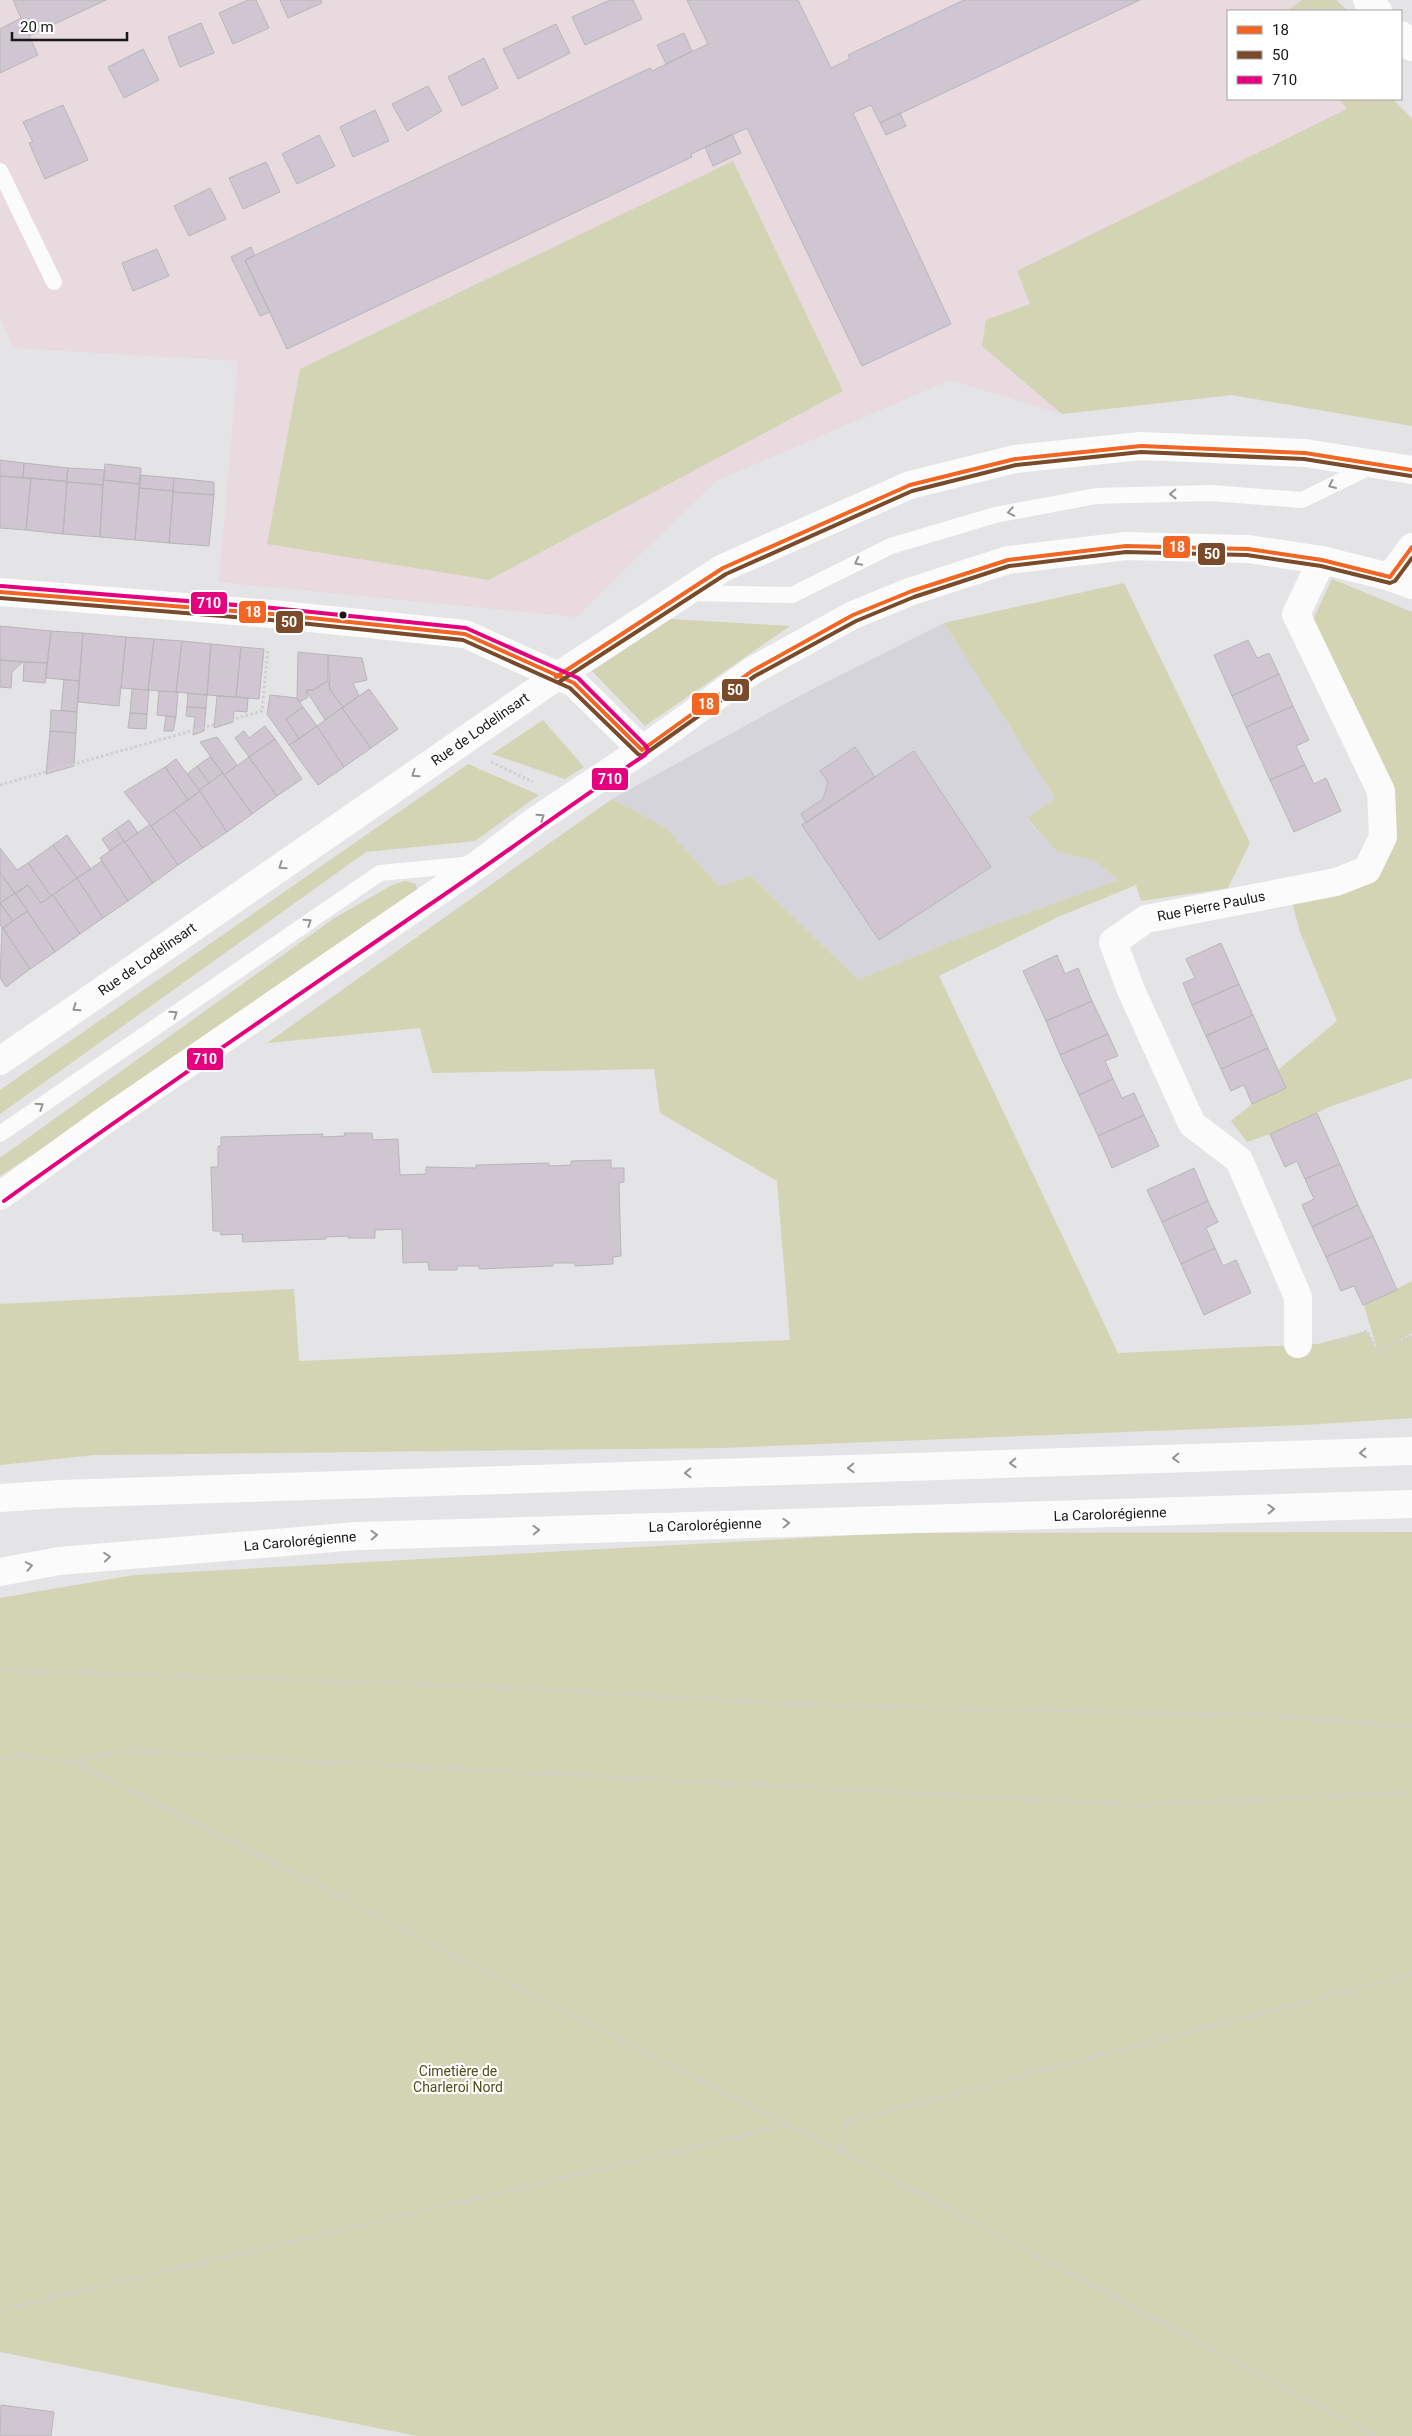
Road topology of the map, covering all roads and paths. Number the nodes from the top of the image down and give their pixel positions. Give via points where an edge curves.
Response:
1 (1367, 0) edge
2 (1377, 10) edge
3 (1402, 36) edge
4 (1412, 47) edge
5 (0, 172) edge
6 (54, 282) dead end
7 (1376, 464) junction
8 (1412, 470) edge
9 (1412, 546) edge
10 (1322, 560) junction
11 (1401, 581) edge
12 (0, 592) edge
13 (686, 593) junction
14 (272, 614) junction
15 (556, 677) junction
16 (462, 742) junction
17 (642, 750) junction
18 (0, 785) edge
19 (560, 804) junction
20 (480, 863) junction
21 (0, 1061) edge
22 (0, 1134) edge
23 (0, 1196) edge
24 (1412, 1335) edge
25 (1298, 1344) joint
26 (1412, 1451) edge
27 (0, 1498) edge
28 (1412, 1504) edge
29 (0, 1572) edge
30 (0, 1670) edge
31 (1412, 1727) edge
32 (0, 1759) edge
33 (75, 1762) junction
34 (1412, 1792) edge
35 (1412, 1974) edge
36 (788, 2125) junction
37 (840, 2151) junction
38 (0, 2310) edge
39 (1374, 2436) edge

1 - 2 main road
3 - 4 main road
5 - 6 lane
7 - 8 main road, Rue de Lodelinsart
7 -> 13 lane via 1302,500 1212,493 1096,496 995,514 891,546 792,595
7 - 13 main road, Rue de Lodelinsart via 1305,453 1141,446 1015,459 910,485 724,568
9 - 11 main road
10 - 11 main road
10 - 17 main road via 1248,549 1126,546 1008,560 912,591 853,615 752,671
10 - 25 main road, Rue Pierre Paulus via 1296,614 1381,791 1383,836 1367,870 1336,882 1146,919 1113,942 1131,990 1192,1124 1239,1160 1298,1297
12 - 14 main road
13 - 15 main road, Rue de Lodelinsart
14 - 15 main road via 465,634
14 - 18 path via 262,710
15 - 16 main road, Rue de Lodelinsart
15 - 17 main road via 574,683
16 - 19 path via 474,754 554,791
16 -> 21 main road, Rue de Lodelinsart
17 - 19 main road
20 -> 19 main road
22 -> 20 lane via 380,873
20 - 23 main road
24 - 25 path via 1378,1352 1367,1331 1339,1344
26 -> 27 main road via 637,1474
29 -> 28 main road, La Carolorégienne via 58,1561 358,1536
30 - 31 path via 481,1686 835,1706 1264,1715
32 - 33 path via 16,1755
33 - 34 path via 122,1751 1139,1806
33 - 36 path
35 - 37 path via 846,2122
36 - 37 path
36 - 38 path
37 - 39 path

